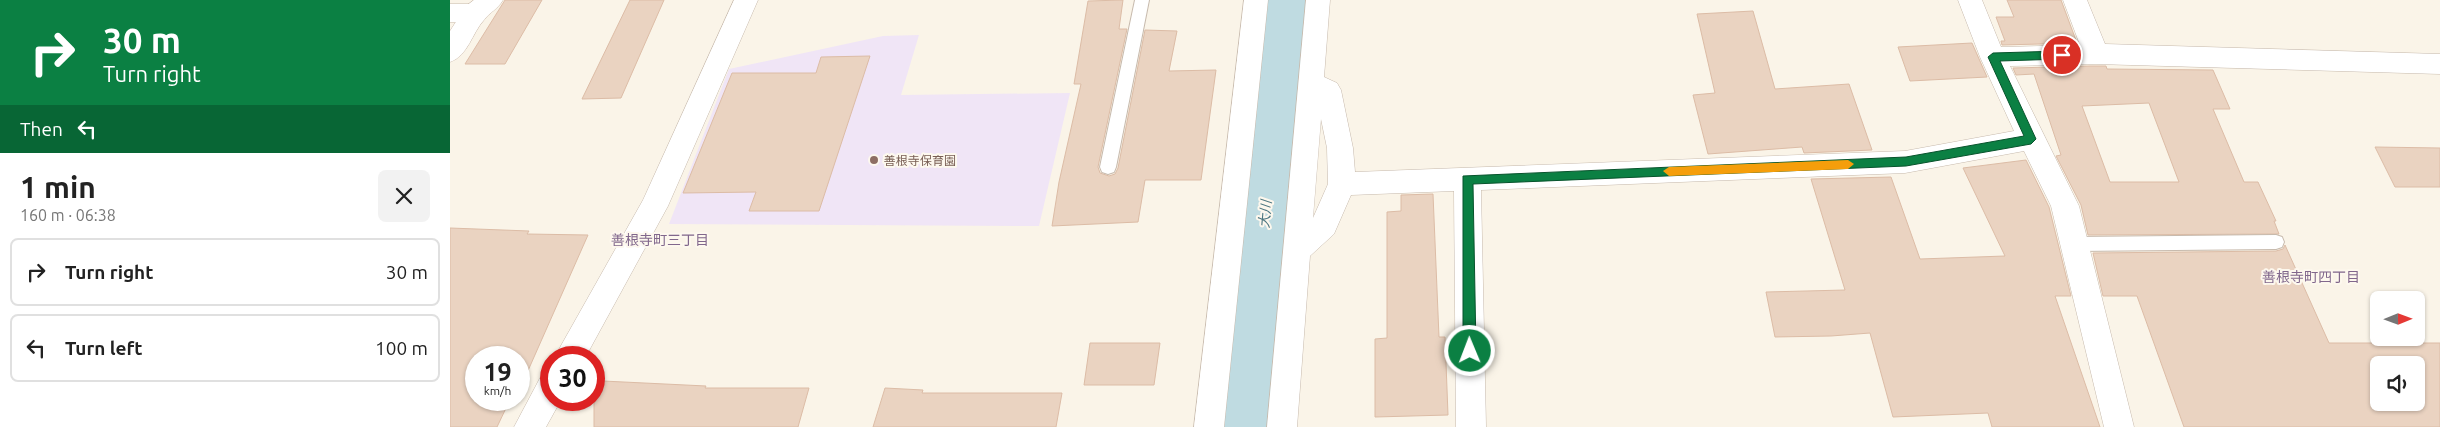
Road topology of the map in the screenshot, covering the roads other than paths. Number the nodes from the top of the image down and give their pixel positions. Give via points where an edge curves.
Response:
1 (746, 0) edge
2 (1142, 0) edge
3 (1256, 0) edge
4 (1318, 0) edge
5 (1970, 0) edge
6 (2075, 0) edge
7 (483, 7) edge
8 (450, 13) edge
9 (450, 52) edge
10 (2096, 54) junction
11 (1993, 57) junction
12 (2440, 64) edge
13 (1311, 82) junction
14 (2031, 139) junction
15 (1108, 167) dead end
16 (1467, 179) junction
17 (1342, 184) junction
18 (2276, 242) dead end
19 (2075, 244) junction
20 (1296, 252) junction
21 (576, 346) edge
22 (540, 408) edge
23 (529, 427) edge
24 (1209, 427) edge
25 (1282, 427) edge
26 (1470, 427) edge
27 (2119, 427) edge

1 - 21 street via 654,206
2 - 15 lane
3 - 24 street
4 - 13 street
5 - 11 street
6 - 10 street
7 - 8 street
7 - 9 street
10 - 11 street
10 - 12 street
11 - 14 street
13 - 17 street via 1328,90 1340,148
13 - 20 street
14 - 16 street via 1906,162
14 - 19 street via 2065,206
16 - 17 street
16 - 26 street
17 - 20 street via 1324,226
18 - 19 lane
19 - 27 street
20 - 25 street
22 - 23 street

